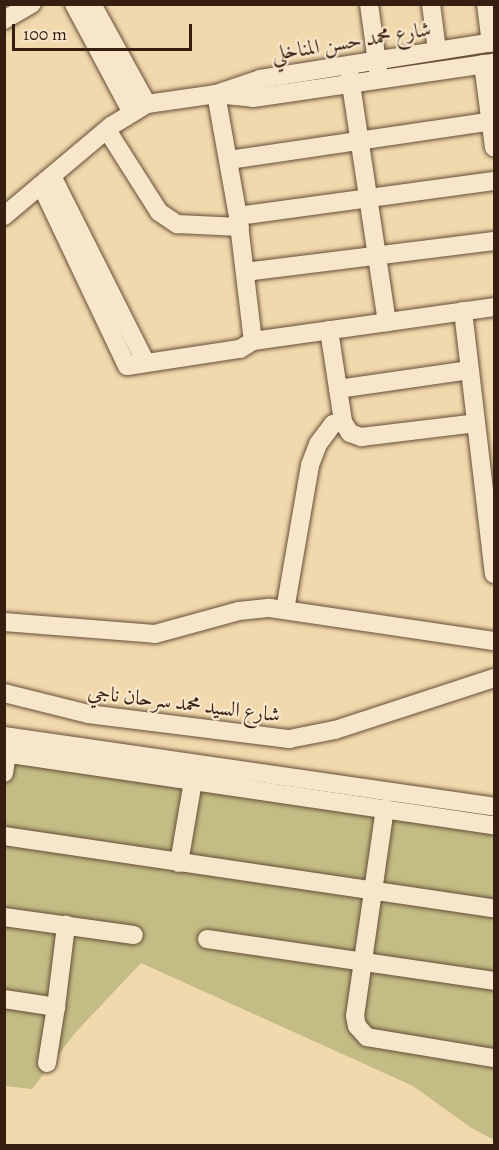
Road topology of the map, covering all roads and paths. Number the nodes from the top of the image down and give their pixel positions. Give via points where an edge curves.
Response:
1 (32, 4) edge
2 (74, 4) edge
3 (92, 4) edge
4 (369, 4) edge
5 (431, 4) edge
6 (486, 4) edge
7 (4, 20) edge
8 (493, 43) edge
9 (437, 50) junction
10 (376, 58) junction
11 (348, 63) junction
12 (489, 64) edge
13 (379, 78) junction
14 (351, 82) junction
15 (216, 94) junction
16 (139, 107) junction
17 (493, 121) edge
18 (107, 130) junction
19 (358, 140) junction
20 (495, 147) edge
21 (229, 160) junction
22 (46, 181) junction
23 (495, 181) edge
24 (368, 199) junction
25 (4, 216) edge
26 (239, 222) junction
27 (495, 241) edge
28 (377, 256) junction
29 (244, 272) junction
30 (92, 275) junction
31 (495, 307) edge
32 (463, 311) junction
33 (387, 322) junction
34 (329, 330) junction
35 (253, 341) junction
36 (146, 363) junction
37 (470, 370) junction
38 (338, 388) junction
39 (343, 421) junction
40 (483, 429) edge
41 (491, 510) edge
42 (495, 574) edge
43 (285, 610) junction
44 (4, 622) edge
45 (495, 641) edge
46 (495, 678) edge
47 (4, 693) edge
48 (4, 736) edge
49 (6, 754) edge
50 (4, 773) edge
51 (193, 781) junction
52 (495, 807) edge
53 (385, 808) junction
54 (462, 812) junction
55 (495, 825) edge
56 (4, 836) edge
57 (179, 863) junction
58 (371, 891) junction
59 (495, 908) edge
60 (4, 916) edge
61 (66, 925) junction
62 (134, 935) dead end
63 (207, 939) dead end
64 (363, 961) junction
65 (495, 981) edge
66 (4, 999) edge
67 (56, 1007) junction
68 (495, 1058) edge
69 (47, 1063) dead end

1 - 7 street
2 - 16 street
3 - 16 street
4 - 10 street
5 - 9 street
6 - 8 street
8 - 9 street, شارع محمد حسن المناخلي
9 - 10 street, شارع محمد حسن المناخلي
10 - 11 street, شارع محمد حسن المناخلي
10 - 13 street
11 - 14 street
11 - 15 street, شارع محمد حسن المناخلي via 248,81
12 - 13 street, شارع محمد حسن المناخلي
12 - 17 street
13 - 14 street, شارع محمد حسن المناخلي
14 - 15 street, شارع محمد حسن المناخلي via 253,98
14 - 19 street
15 - 16 street, شارع محمد حسن المناخلي
15 - 21 street
16 - 18 street
17 - 19 street
17 - 20 street
18 - 22 street
18 - 26 street via 159,212 177,224
19 - 21 street
19 - 24 street
21 - 26 street
22 - 25 street
22 - 30 street
23 - 24 street
24 - 26 street
24 - 28 street
26 - 29 street
27 - 28 street
28 - 29 street
28 - 33 street
29 - 35 street
30 - 36 street
30 - 36 street via 127,366
31 - 32 street
32 - 33 street
32 - 37 street
33 - 34 street
34 - 35 street
34 - 38 street
35 - 36 street via 240,349
37 - 38 street
37 - 40 street
38 - 39 street
39 - 40 street via 350,433 361,437
39 - 43 street via 333,424 318,444 310,465
40 - 41 street
41 - 42 street
43 - 44 street via 239,611 155,634
43 - 45 street
46 - 47 street, شارع السيد محمد سرحان ناجي via 335,730 289,739 88,714
48 - 54 street
49 - 50 street
49 - 51 street
51 - 53 street
51 - 57 street
52 - 54 street
53 - 54 street
53 - 58 street
54 - 55 street
56 - 57 street
57 - 58 street
58 - 59 street
58 - 64 street
60 - 61 street
61 - 62 street
61 - 67 street
63 - 64 street
64 - 65 street
64 - 68 street via 355,1016 357,1026 367,1037
66 - 67 street
67 - 69 street

